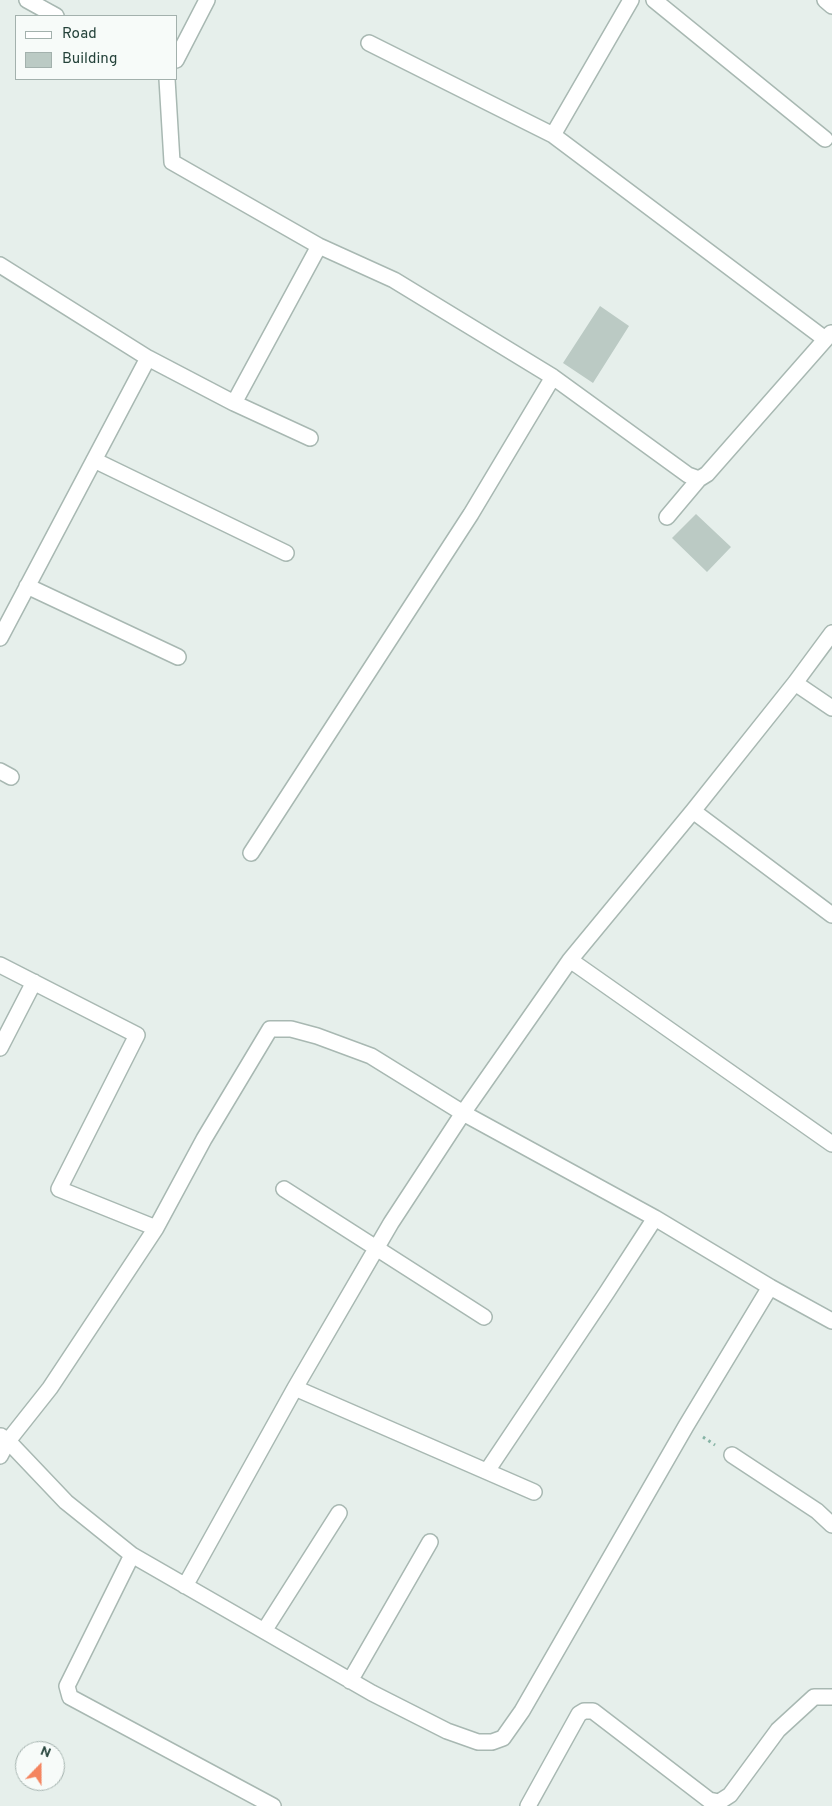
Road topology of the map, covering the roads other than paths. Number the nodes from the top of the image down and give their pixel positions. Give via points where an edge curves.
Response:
1 (27, 0) edge
2 (207, 0) edge
3 (631, 0) edge
4 (654, 0) edge
5 (825, 0) edge
6 (832, 6) edge
7 (54, 15) edge
8 (369, 43) dead end
9 (178, 56) edge
10 (167, 80) edge
11 (552, 135) junction
12 (825, 139) dead end
13 (319, 246) junction
14 (0, 265) edge
15 (828, 335) edge
16 (148, 358) junction
17 (553, 377) junction
18 (234, 403) junction
19 (310, 438) dead end
20 (94, 460) junction
21 (699, 479) junction
22 (667, 517) dead end
23 (286, 553) dead end
24 (27, 586) junction
25 (832, 633) edge
26 (0, 638) edge
27 (178, 657) dead end
28 (795, 683) junction
29 (832, 708) edge
30 (693, 811) junction
31 (251, 853) dead end
32 (832, 915) edge
33 (570, 960) junction
34 (0, 966) edge
35 (34, 982) junction
36 (0, 1048) edge
37 (463, 1113) junction
38 (832, 1144) edge
39 (284, 1189) dead end
40 (654, 1218) junction
41 (156, 1228) junction
42 (377, 1248) junction
43 (770, 1287) junction
44 (484, 1317) dead end
45 (832, 1321) edge
46 (294, 1388) junction
47 (4, 1438) edge
48 (0, 1456) edge
49 (732, 1456) road end
50 (487, 1471) junction
51 (534, 1492) dead end
52 (339, 1513) dead end
53 (832, 1525) edge
54 (430, 1542) dead end
55 (132, 1555) junction
56 (185, 1586) junction
57 (264, 1631) junction
58 (350, 1681) junction
59 (832, 1697) edge
60 (274, 1806) edge
61 (528, 1806) edge

1 - 7 street
2 - 9 street
3 - 11 street
4 - 12 street
5 - 6 street
8 - 11 street
10 - 13 street via 172,162
11 - 15 street
13 - 17 street via 394,280
13 - 18 street
14 - 16 street
15 - 21 street via 707,474
16 - 18 street
16 - 20 street
17 - 21 street via 688,475
17 - 31 street via 471,514
18 - 19 street
20 - 23 street
20 - 24 street
21 - 22 street
24 - 26 street
24 - 27 street
25 - 28 street
28 - 29 street
28 - 30 street
30 - 32 street
30 - 33 street
33 - 37 street
33 - 38 street
34 - 35 street
35 - 36 street
35 - 41 street via 137,1035 59,1189
37 - 40 street
37 - 41 street via 371,1056 291,1029 270,1029 204,1139
37 - 42 street
39 - 42 street
40 - 43 street
40 - 50 street
41 - 47 street via 50,1388
42 - 44 street
42 - 46 street
43 - 45 street
43 - 58 street via 522,1711 503,1738 478,1742 446,1730
46 - 50 street
46 - 56 street
47 - 48 street
47 - 55 street via 66,1502
49 - 53 street via 817,1511
50 - 51 street
52 - 57 street
54 - 58 street
55 - 56 street
55 - 60 street via 67,1686 70,1697
56 - 57 street
57 - 58 street
59 - 61 street via 814,1697 778,1730 730,1796 719,1802 710,1800 592,1711 584,1711 579,1714

